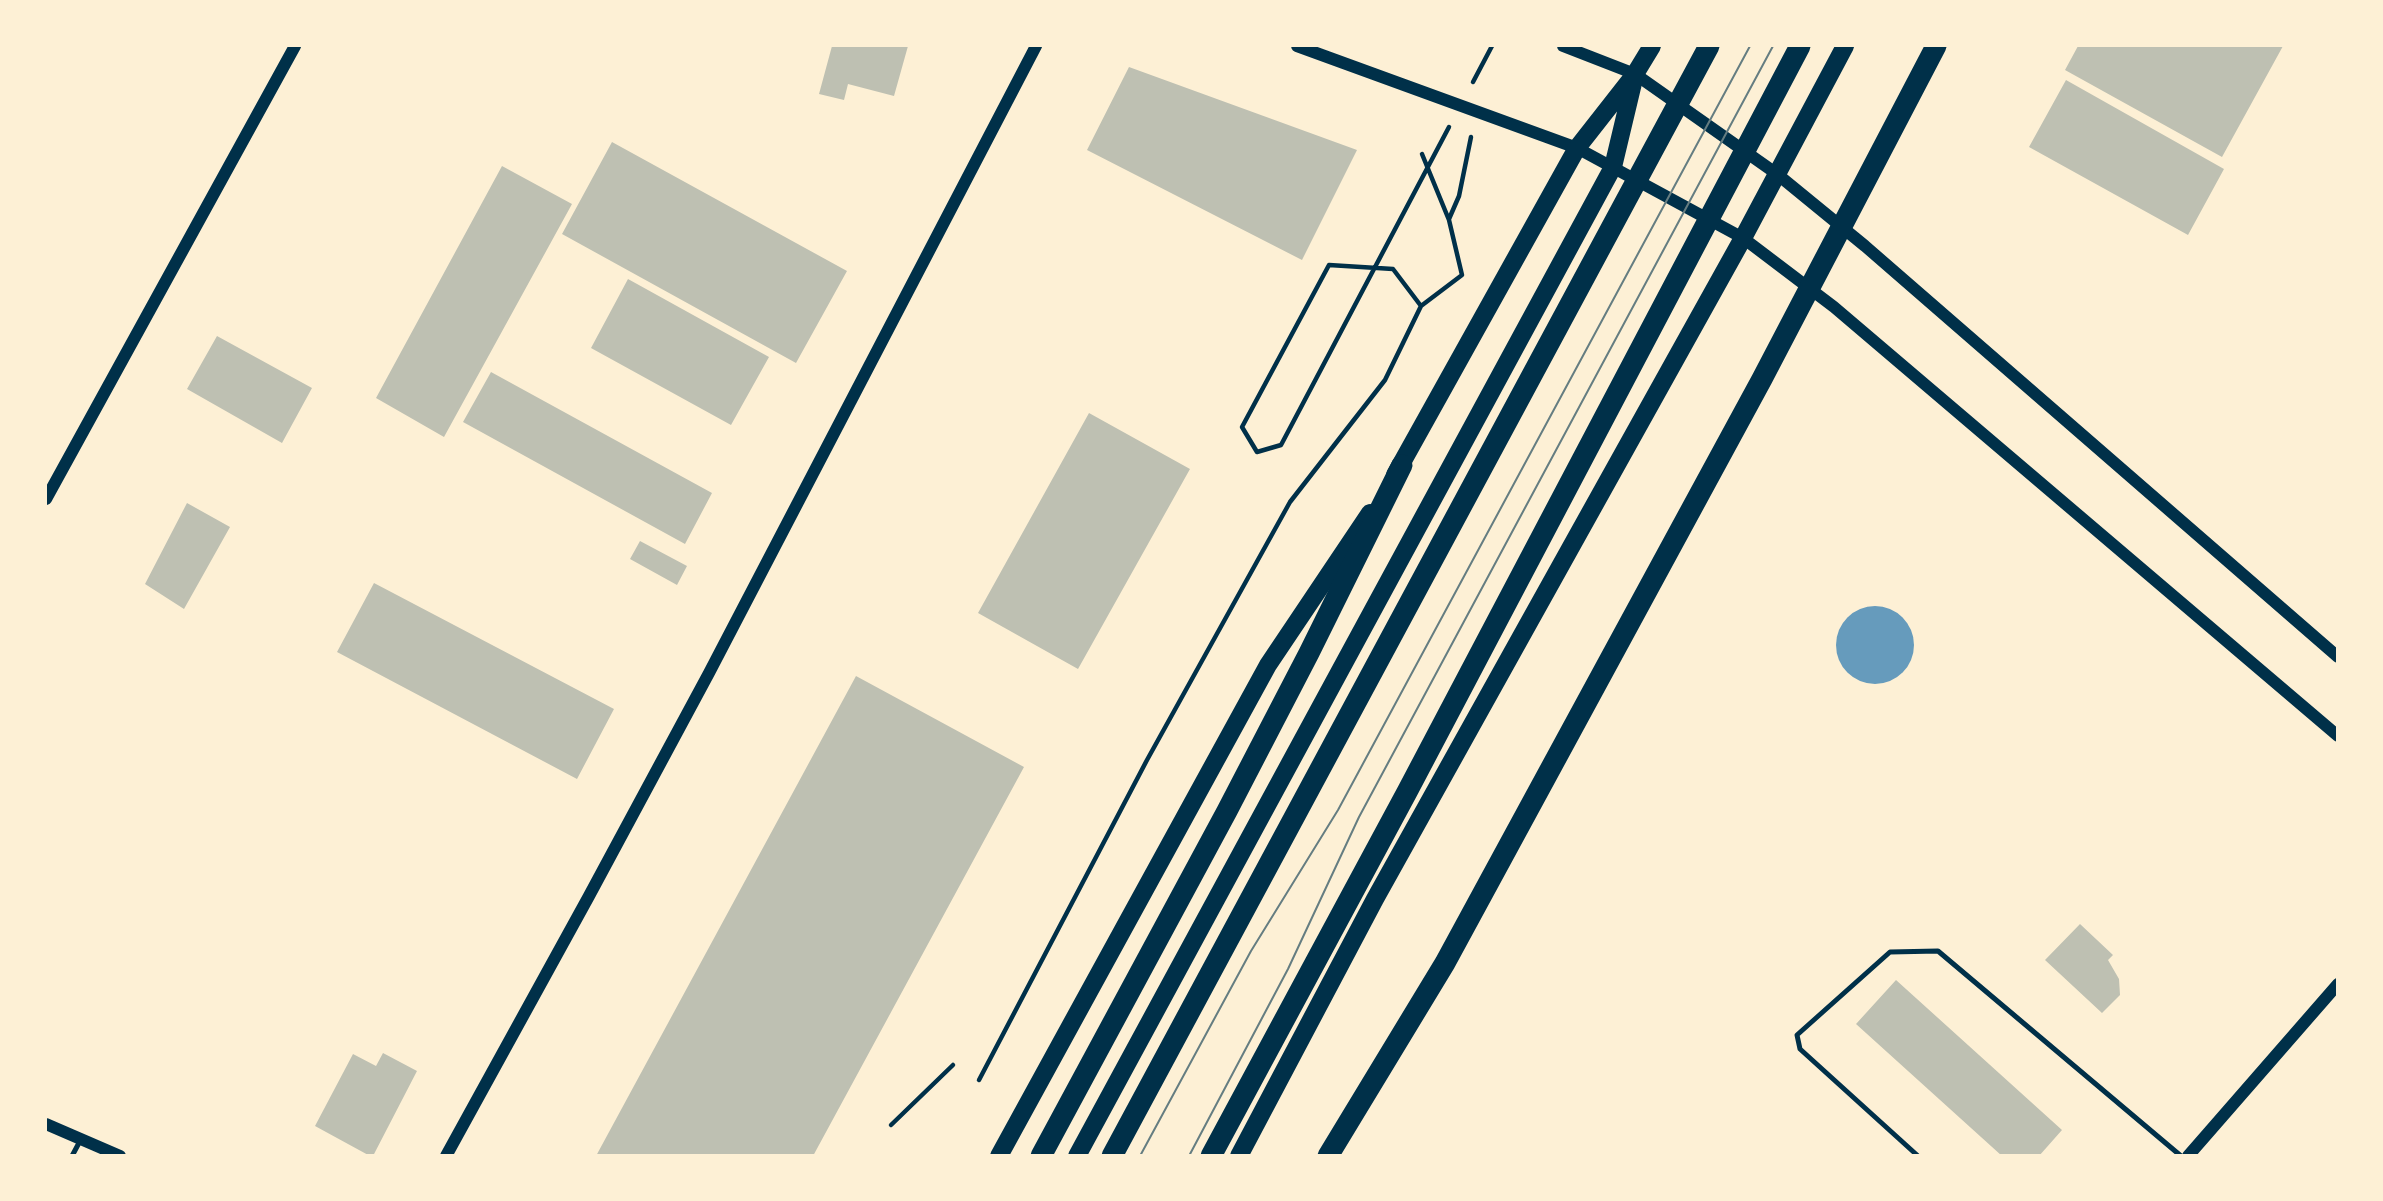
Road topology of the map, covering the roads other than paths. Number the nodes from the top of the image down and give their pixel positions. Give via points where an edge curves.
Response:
1 (295, 46) edge
2 (1035, 46) edge
3 (1297, 46) edge
4 (1563, 46) edge
5 (1652, 46) edge
6 (1709, 46) edge
7 (1800, 46) edge
8 (1845, 46) edge
9 (1936, 46) edge
10 (1635, 74) junction
11 (1577, 148) junction
12 (1613, 167) junction
13 (1777, 174) junction
14 (1743, 238) junction
15 (1402, 464) junction
16 (46, 499) edge
17 (2337, 657) edge
18 (2337, 736) edge
19 (2337, 984) edge
20 (46, 1124) edge
21 (81, 1138) junction
22 (72, 1156) edge
23 (120, 1156) edge
24 (446, 1156) edge
25 (999, 1156) edge
26 (1041, 1156) edge
27 (1077, 1156) edge
28 (1112, 1156) edge
29 (1211, 1156) edge
30 (1239, 1156) edge
31 (1328, 1156) edge
32 (1918, 1156) edge
33 (2181, 1156) edge
34 (2188, 1156) edge

1 - 16 street
2 - 24 street via 709,673
3 - 11 street
4 - 10 street
5 - 10 main road
6 - 28 highway
7 - 29 highway
8 - 13 main road
9 - 31 highway via 1762,379 1451,951
10 - 11 main road
10 - 12 main road
10 - 13 street
11 - 12 street
11 - 15 main road
12 - 14 street
12 - 27 main road
13 - 14 main road
13 - 17 street
14 - 18 street via 1834,307
14 - 30 main road via 1376,899
15 - 25 main road via 1268,665
15 - 26 highway via 1227,811
19 - 34 street
20 - 21 street
21 - 22 lane
21 - 23 street
32 - 33 lane via 1800,1049 1797,1035 1890,952 1938,951

